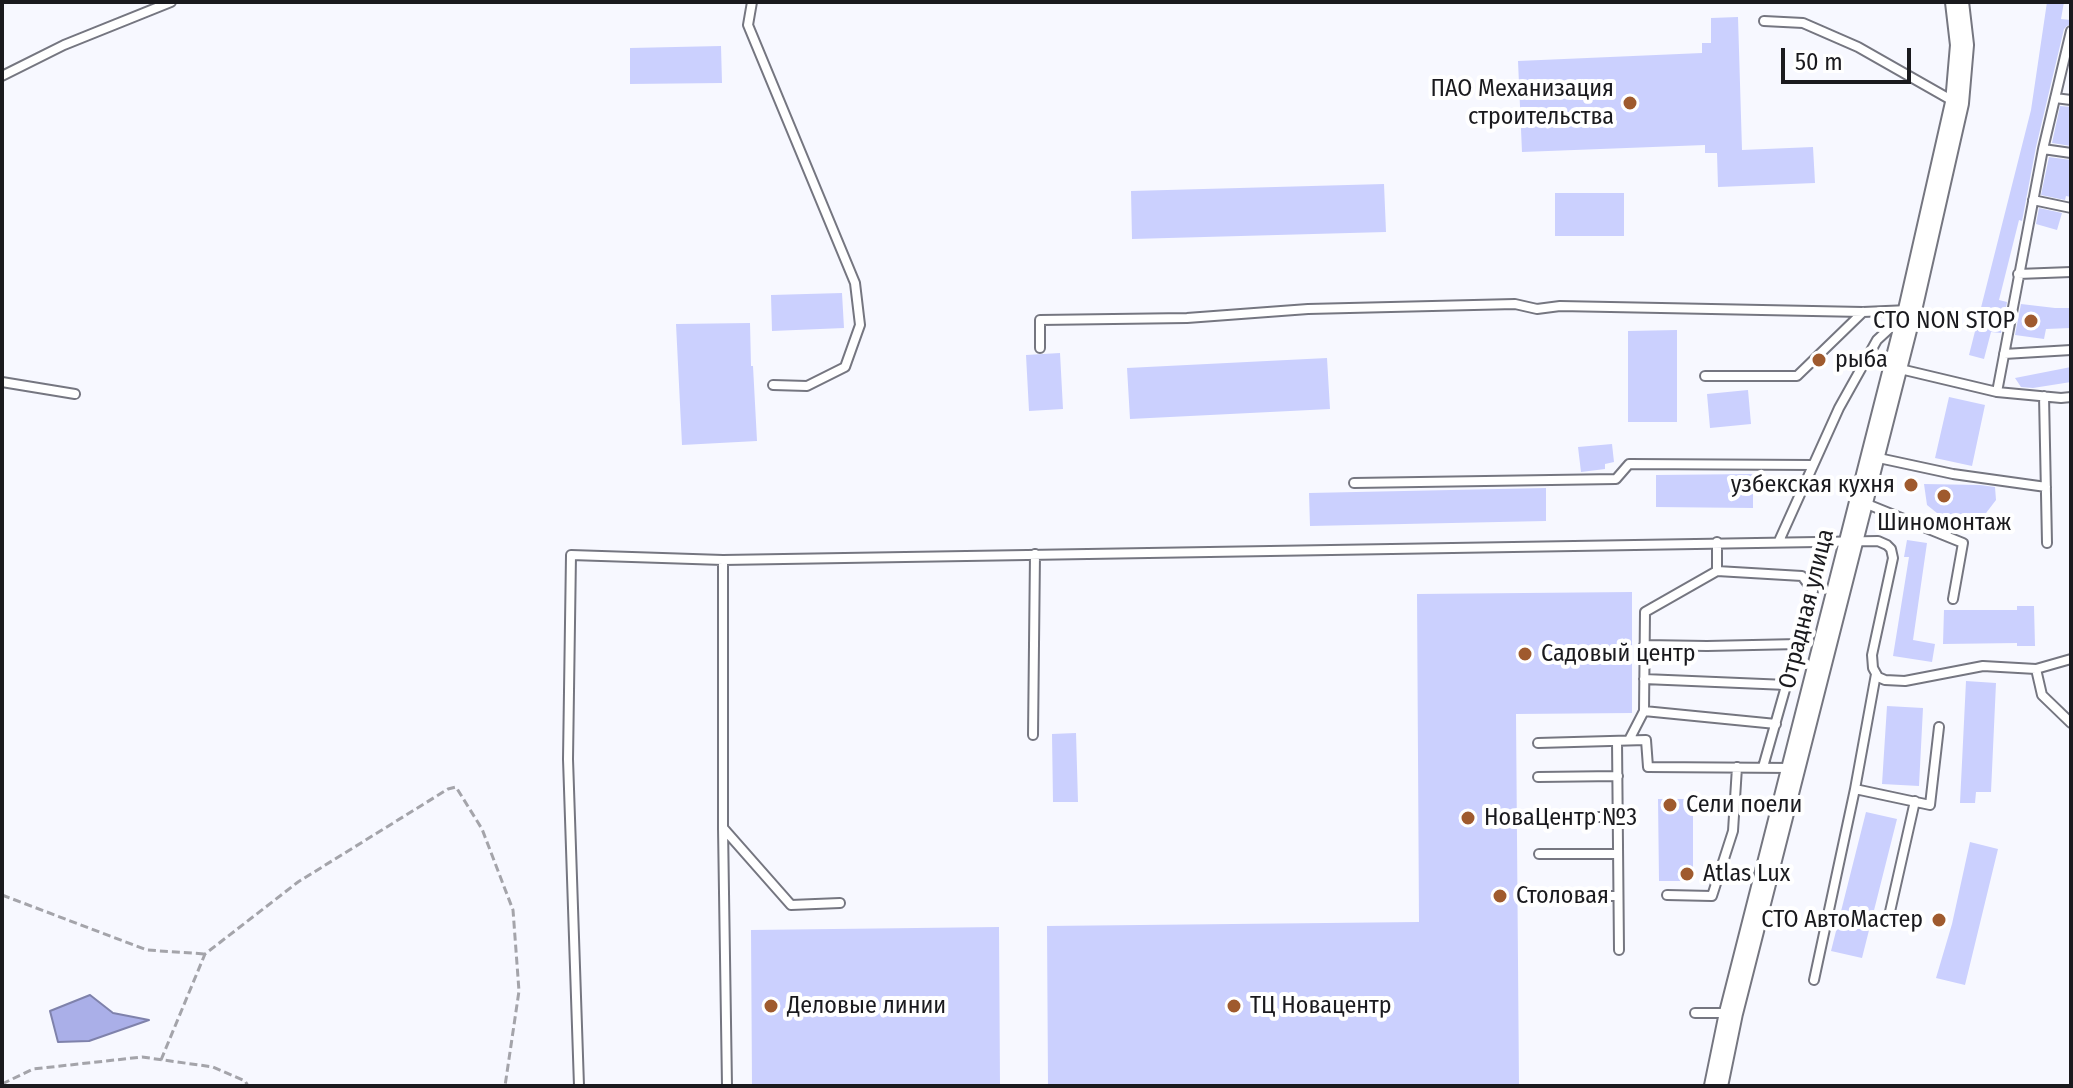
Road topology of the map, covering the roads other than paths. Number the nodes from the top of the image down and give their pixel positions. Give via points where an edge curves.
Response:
1 (171, 2) edge
2 (752, 2) edge
3 (1957, 2) edge
4 (1764, 21) dead end
5 (2071, 31) edge
6 (2069, 47) edge
7 (2, 76) edge
8 (2055, 98) junction
9 (2071, 100) edge
10 (1957, 103) junction
11 (2043, 149) junction
12 (2071, 153) edge
13 (2033, 200) junction
14 (2071, 208) edge
15 (2071, 272) edge
16 (2018, 274) junction
17 (1910, 310) junction
18 (1863, 312) junction
19 (1040, 348) dead end
20 (2071, 350) edge
21 (2004, 354) junction
22 (1895, 368) junction
23 (1705, 376) dead end
24 (2, 382) edge
25 (773, 385) dead end
26 (1997, 392) junction
27 (75, 394) dead end
28 (2044, 396) junction
29 (2071, 397) edge
30 (1872, 457) junction
31 (1813, 465) junction
32 (1354, 483) dead end
33 (2046, 487) junction
34 (1861, 502) junction
35 (1779, 541) junction
36 (1851, 541) junction
37 (1717, 542) junction
38 (2047, 543) dead end
39 (1035, 554) junction
40 (723, 560) junction
41 (1717, 571) junction
42 (1953, 599) dead end
43 (1799, 644) junction
44 (1644, 645) junction
45 (2071, 659) edge
46 (2036, 669) junction
47 (1876, 673) junction
48 (1644, 679) junction
49 (1787, 685) junction
50 (1644, 711) junction
51 (2071, 723) edge
52 (1776, 724) junction
53 (1939, 727) dead end
54 (1033, 735) dead end
55 (1629, 740) junction
56 (1617, 741) junction
57 (1538, 743) dead end
58 (1737, 767) junction
59 (1763, 767) junction
60 (1794, 768) junction
61 (1618, 776) junction
62 (1538, 777) dead end
63 (1855, 789) junction
64 (1915, 801) junction
65 (1539, 817) dead end
66 (1618, 817) junction
67 (723, 828) junction
68 (1539, 854) dead end
69 (1618, 854) junction
70 (1667, 895) dead end
71 (1539, 896) dead end
72 (1618, 896) junction
73 (840, 903) dead end
74 (1889, 916) dead end
75 (1619, 950) dead end
76 (1814, 980) dead end
77 (1695, 1013) dead end
78 (1731, 1013) junction
79 (579, 1086) edge
80 (727, 1086) edge
81 (1716, 1086) edge

1 - 7 lane
2 - 25 lane via 748,25 855,283 860,325 845,367 807,386
3 - 10 main road, Отрадная улица via 1962,45
4 - 10 lane via 1803,23 1858,47
5 - 6 lane
6 - 8 lane
8 - 9 lane
8 - 11 lane
10 - 17 main road, Отрадная улица
11 - 12 lane
11 - 13 lane
13 - 14 lane
13 - 16 lane
15 - 16 lane
16 - 21 lane
17 - 18 lane
17 - 22 main road, Отрадная улица
17 - 31 lane via 1877,340
18 - 19 lane via 1537,309 1515,304 1040,320
18 - 23 lane via 1797,376
20 - 21 lane
21 - 26 lane
22 - 26 lane
22 - 30 main road, Отрадная улица
24 - 27 lane
26 - 28 lane
28 - 29 lane
28 - 33 lane
30 - 33 lane
30 - 34 main road, Отрадная улица
31 - 32 lane via 1629,464 1616,479
31 - 35 lane
33 - 38 lane
34 - 36 main road, Отрадная улица
34 - 42 lane via 1963,543
35 - 36 lane
35 - 37 lane
36 - 47 lane via 1883,542 1893,553 1872,655
36 - 60 main road, Отрадная улица
37 - 39 lane
37 - 41 lane
39 - 40 lane
39 - 54 lane
40 - 67 lane
40 - 79 lane via 571,555 568,759
41 - 43 lane via 1802,576 1813,591
41 - 44 lane via 1645,612
43 - 44 lane
43 - 49 lane
44 - 48 lane
45 - 46 lane
46 - 47 lane via 1983,666 1905,681 1885,680
46 - 51 lane via 2042,695
47 - 63 lane
48 - 49 lane
48 - 50 lane
49 - 52 lane
50 - 52 lane
50 - 55 lane
52 - 59 lane
53 - 64 lane via 1930,805
55 - 56 lane
55 - 58 lane via 1646,740 1648,767
56 - 57 lane
56 - 61 lane
58 - 59 lane
58 - 70 lane via 1733,831 1712,896
59 - 60 lane
60 - 78 main road, Отрадная улица
61 - 62 lane
61 - 66 lane
63 - 64 lane
63 - 76 lane
64 - 74 lane
65 - 66 lane
66 - 69 lane
67 - 73 lane via 791,905
67 - 80 lane
68 - 69 lane
69 - 72 lane
71 - 72 lane
72 - 75 lane
77 - 78 lane
78 - 81 main road, Отрадная улица

